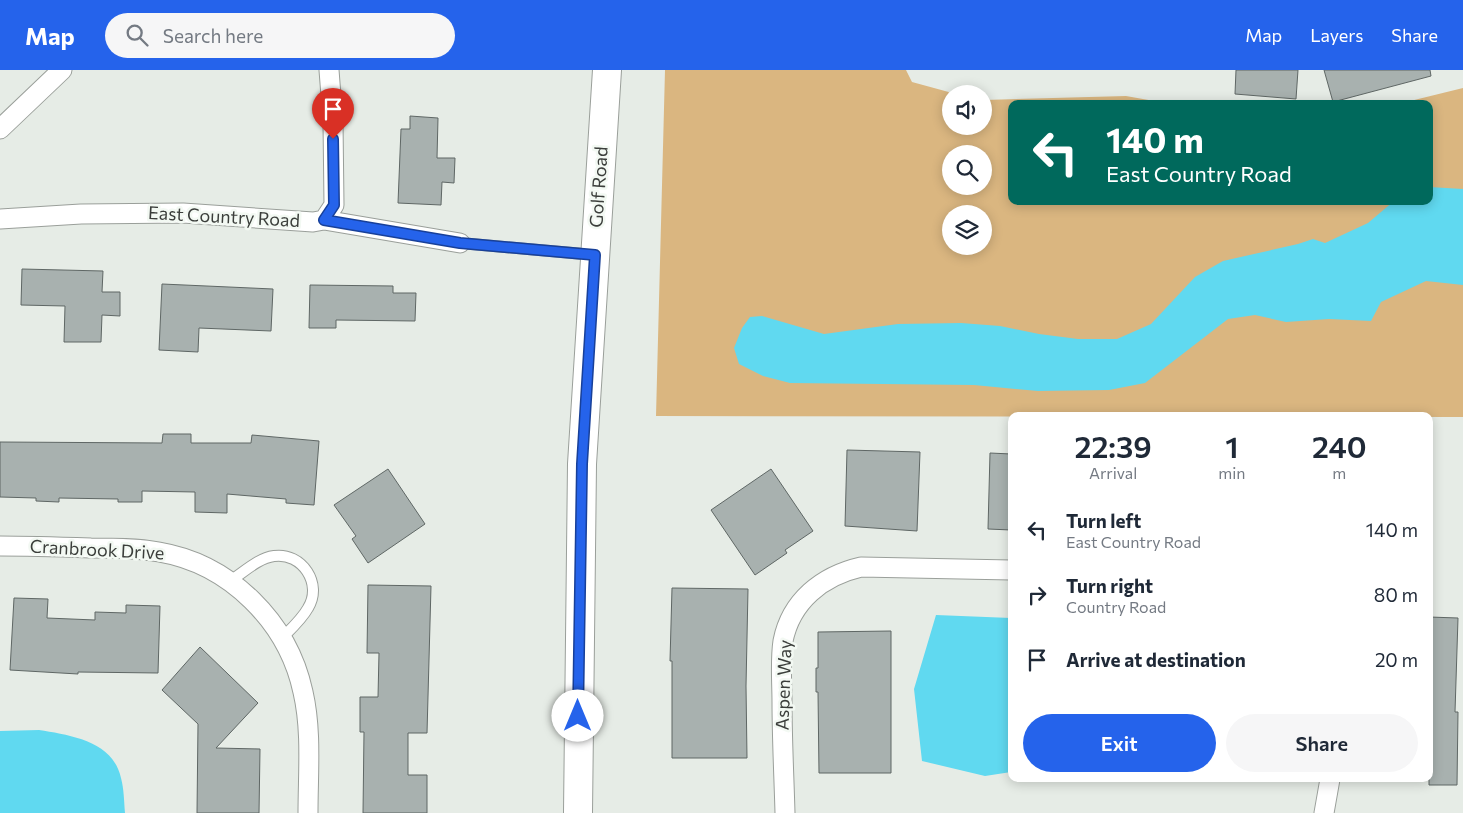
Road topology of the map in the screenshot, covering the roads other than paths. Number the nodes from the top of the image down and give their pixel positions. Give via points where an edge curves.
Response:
1 (62, 70) edge
2 (329, 70) edge
3 (607, 70) edge
4 (0, 129) edge
5 (0, 219) edge
6 (324, 220) junction
7 (460, 243) joint
8 (595, 255) junction
9 (0, 546) edge
10 (1008, 570) edge
11 (230, 581) junction
12 (282, 638) junction
13 (1329, 782) edge
14 (308, 813) edge
15 (578, 813) edge
16 (785, 813) edge
17 (1324, 813) edge

1 - 4 street
2 - 6 street via 334,205
3 - 8 street, Golf Road
5 - 6 street, East Country Road via 183,213 313,222
6 - 7 street, East Country Road
7 - 8 lane, East Country Road
8 - 15 street, Golf Road via 580,515
9 - 11 street, Cranbrook Drive via 159,552 196,563
10 - 16 street, Aspen Way via 861,567 830,577 804,598 787,626 782,650
11 - 12 street, Cranbrook Drive via 259,607
11 - 12 lane via 263,559 274,556 296,560 304,567 313,587 312,599 308,609
12 - 14 street, Cranbrook Drive via 298,673 306,711
13 - 17 street

